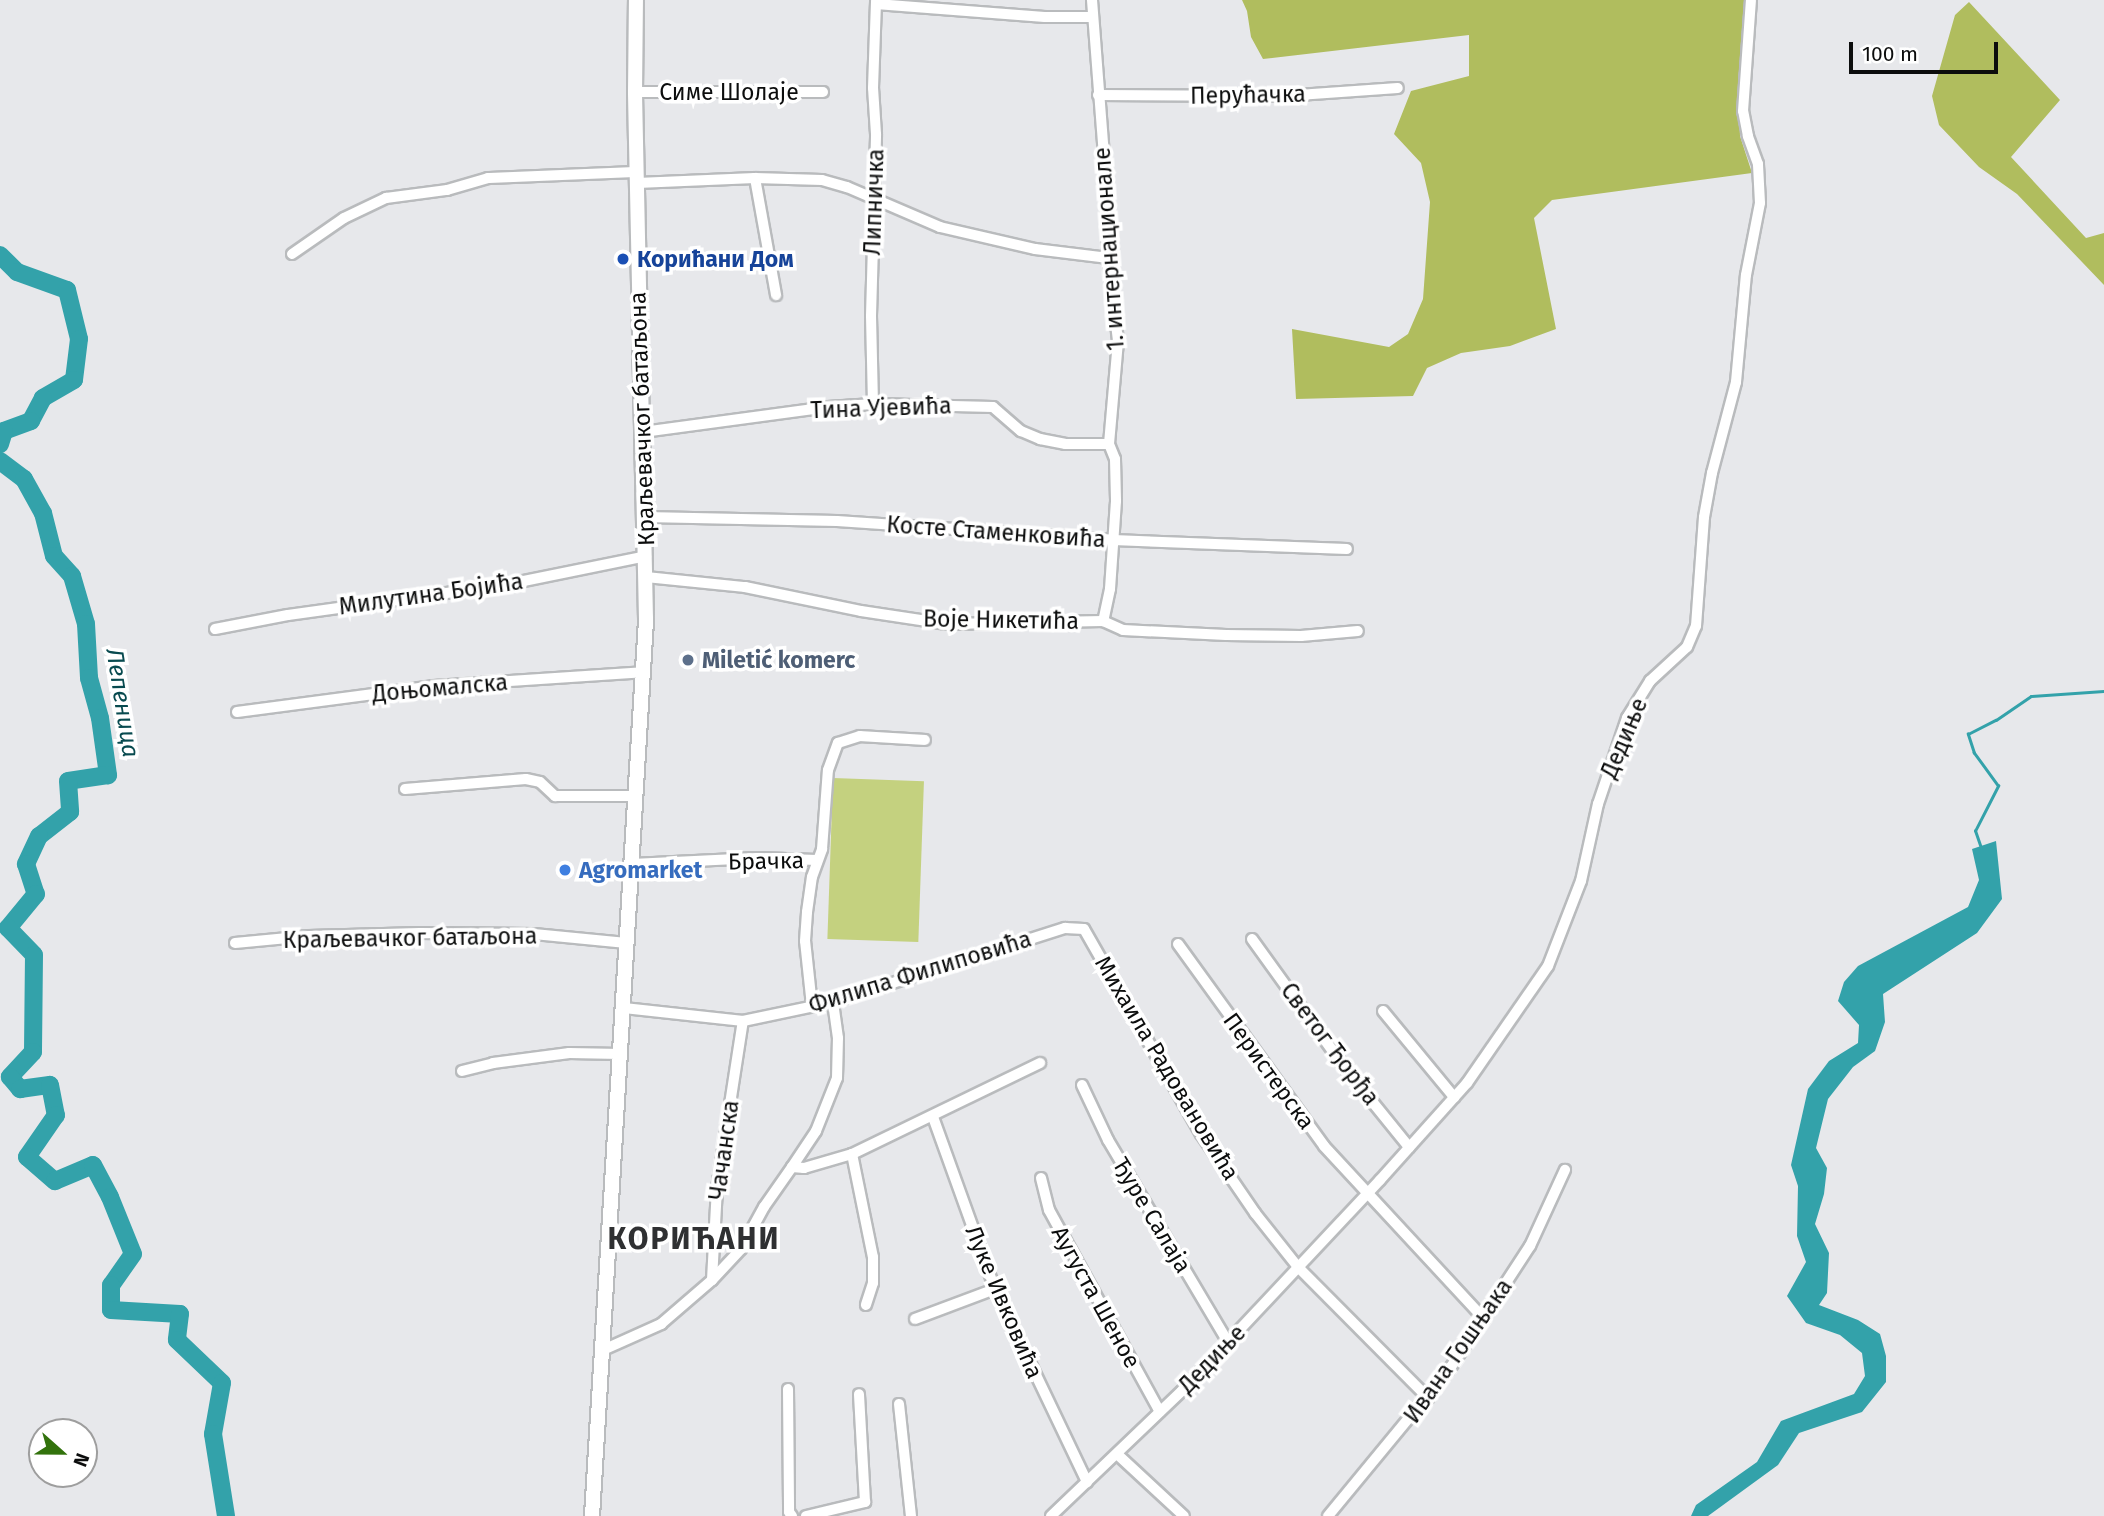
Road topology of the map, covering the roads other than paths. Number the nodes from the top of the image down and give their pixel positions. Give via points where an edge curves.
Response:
1 (636, 0) edge
2 (1092, 0) edge
3 (1751, 0) edge
4 (876, 2) edge
5 (1093, 17) junction
6 (1398, 88) dead end
7 (635, 92) junction
8 (823, 92) dead end
9 (1098, 95) junction
10 (636, 177) junction
11 (755, 178) junction
12 (872, 197) junction
13 (292, 254) dead end
14 (1108, 258) junction
15 (776, 295) dead end
16 (873, 404) junction
17 (643, 432) junction
18 (1109, 444) junction
19 (645, 517) junction
20 (1112, 540) junction
21 (1347, 549) dead end
22 (646, 556) junction
23 (646, 577) junction
24 (1103, 621) junction
25 (215, 629) dead end
26 (1358, 631) dead end
27 (643, 672) junction
28 (237, 712) dead end
29 (925, 740) dead end
30 (405, 789) dead end
31 (636, 796) junction
32 (817, 860) junction
33 (632, 864) junction
34 (1089, 934) joint
35 (1252, 939) dead end
36 (235, 943) dead end
37 (627, 943) junction
38 (1178, 944) dead end
39 (833, 1002) junction
40 (812, 1006) junction
41 (624, 1008) junction
42 (1383, 1011) dead end
43 (743, 1021) junction
44 (621, 1054) junction
45 (1040, 1063) dead end
46 (462, 1071) dead end
47 (1082, 1085) dead end
48 (1454, 1097) junction
49 (933, 1117) junction
50 (1409, 1147) junction
51 (852, 1154) junction
52 (792, 1167) junction
53 (1565, 1170) dead end
54 (1041, 1178) dead end
55 (1366, 1194) junction
56 (1298, 1268) junction
57 (712, 1280) junction
58 (995, 1289) junction
59 (866, 1305) dead end
60 (1484, 1318) junction
61 (915, 1319) dead end
62 (1228, 1342) junction
63 (603, 1350) junction
64 (788, 1389) dead end
65 (859, 1394) dead end
66 (1428, 1398) junction
67 (900, 1404) dead end
68 (1160, 1412) junction
69 (1116, 1454) junction
70 (1087, 1482) junction
71 (592, 1516) edge
72 (792, 1516) edge
73 (806, 1516) edge
74 (911, 1516) edge
75 (1051, 1516) edge
76 (1185, 1516) edge
77 (1328, 1516) edge

1 - 7 main road, Краљевачког батаљона
2 - 5 street, 1. интернационале
3 - 48 street, Дедиње via 1743,111 1758,163 1760,203 1746,275 1736,382 1706,505 1694,632 1687,647 1650,681 1628,718 1598,804 1581,881 1548,966
4 - 5 street
4 - 12 street, Липничка
5 - 9 street, 1. интернационале
6 - 9 street, Перућачка via 1284,96
7 - 8 street, Симе Шолаје
7 - 10 main road, Краљевачког батаљона
9 - 14 street, 1. интернационале
10 - 11 street
10 - 13 street via 488,178 447,190 386,198 344,218
10 - 17 main road, Краљевачког батаљона
11 - 12 street via 822,180
11 - 15 street
12 - 14 street via 940,227 1035,249
12 - 16 street, Липничка
14 - 18 street, 1. интернационале via 1118,341
16 - 17 street, Тина Ујевића
16 - 18 street, Тина Ујевића via 992,407 1021,431 1040,439
17 - 19 main road, Краљевачког батаљона
18 - 20 street, 1. интернационале via 1115,459
19 - 20 street, Косте Стаменковића via 837,521
19 - 22 main road, Краљевачког батаљона
20 - 21 street, Косте Стаменковића
20 - 24 street, 1. интернационале
22 - 23 main road, Краљевачког батаљона
22 - 25 street, Милутина Бојића via 504,584
23 - 24 street, Воје Никетића via 745,587 947,624
23 - 27 main road, Краљевачког батаљона
24 - 26 street, Воје Никетића via 1123,630 1144,632 1301,636
27 - 28 street, Доњомалска via 434,685
27 - 31 main road, Краљевачког батаљона
29 - 32 street via 860,736 838,743 828,769 822,849
30 - 31 street via 526,779 540,782 555,796
31 - 33 main road, Краљевачког батаљона
32 - 33 street, Брачка
32 - 40 street via 805,941
33 - 37 main road, Краљевачког батаљона
34 - 39 street, Филипа Филиповића via 1076,926 1065,928
34 - 56 street, Михаила Радовановића via 1201,1134
35 - 50 street, Светог Ђорђа
36 - 37 street, Краљевачког батаљона via 420,933 534,934
37 - 41 main road, Краљевачког батаљона
38 - 55 street, Перистерска via 1324,1146
39 - 40 street, Филипа Филиповића
39 - 52 street via 837,1078 816,1131
40 - 43 street, Филипа Филиповића
41 - 43 street, Филипа Филиповића
41 - 44 main road, Краљевачког батаљона
42 - 48 street
43 - 57 street, Чачанска via 716,1188
44 - 46 street via 569,1053
44 - 63 main road, Краљевачког батаљона
45 - 49 street
47 - 62 street, Ђуре Салаја via 1108,1140
48 - 50 street, Дедиње
49 - 51 street
49 - 58 street, Луке Ивковића
50 - 55 street, Дедиње
51 - 52 street via 804,1168
51 - 59 street via 873,1257 873,1283
52 - 57 street via 741,1249
53 - 60 street, Ивана Гошњака via 1530,1246
54 - 68 street, Аугуста Шеное via 1049,1210
55 - 56 street, Дедиње
55 - 60 street
56 - 62 street, Дедиње
56 - 66 street, Михаила Радовановића
57 - 63 street via 661,1324
58 - 61 street
58 - 70 street, Луке Ивковића
60 - 66 street, Ивана Гошњака
62 - 68 street, Дедиње
63 - 71 main road, Краљевачког батаљона
64 - 72 street
65 - 73 street via 865,1502
66 - 77 street, Ивана Гошњака
67 - 74 street
68 - 69 street, Дедиње
69 - 70 street, Дедиње
69 - 76 street
70 - 75 street, Дедиње

